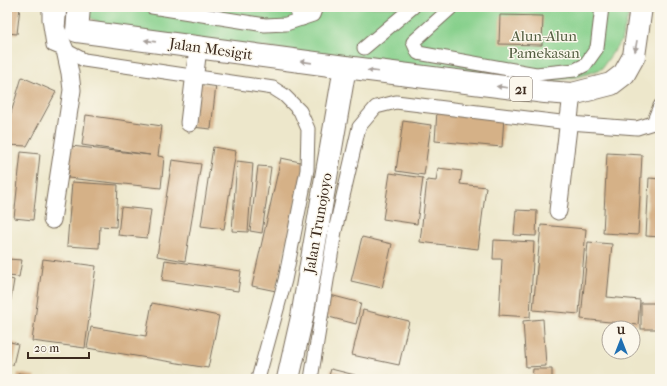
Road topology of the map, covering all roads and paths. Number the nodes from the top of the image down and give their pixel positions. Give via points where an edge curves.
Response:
1 (48, 7) edge
2 (58, 7) edge
3 (79, 7) edge
4 (152, 7) edge
5 (294, 7) edge
6 (316, 7) edge
7 (413, 7) edge
8 (452, 7) edge
9 (602, 7) edge
10 (641, 7) edge
11 (302, 19) junction
12 (66, 30) junction
13 (198, 48) junction
14 (364, 48) dead end
15 (66, 50) junction
16 (345, 67) junction
17 (195, 76) junction
18 (572, 94) junction
19 (660, 106) edge
20 (189, 123) dead end
21 (569, 123) junction
22 (558, 211) dead end
23 (52, 220) dead end
24 (258, 379) edge
25 (288, 379) edge
26 (311, 379) edge

1 - 15 street via 53,45
2 - 12 street
3 - 12 highway
4 - 11 street via 265,25 286,24
5 - 11 street
6 - 11 street via 313,15
7 - 14 street
8 - 9 street via 413,42 418,53 536,74 575,70 585,65 597,48
10 -> 18 highway, 21 via 634,56 624,74 611,84
13 -> 12 highway, Jalan Mesigit / 21
12 - 15 street
16 -> 13 highway, Jalan Mesigit / 21
13 - 17 street
15 - 17 street via 84,60
15 - 23 street via 72,90
18 -> 16 highway, 21
16 - 25 highway, Jalan Trunojoyo via 302,317
17 - 20 street
17 - 24 street via 273,88 284,94 300,111 308,129 307,170 285,280
18 - 21 street
19 - 21 street via 652,123 637,128
21 - 22 street
21 - 26 street via 396,102 376,107 359,127 335,231

